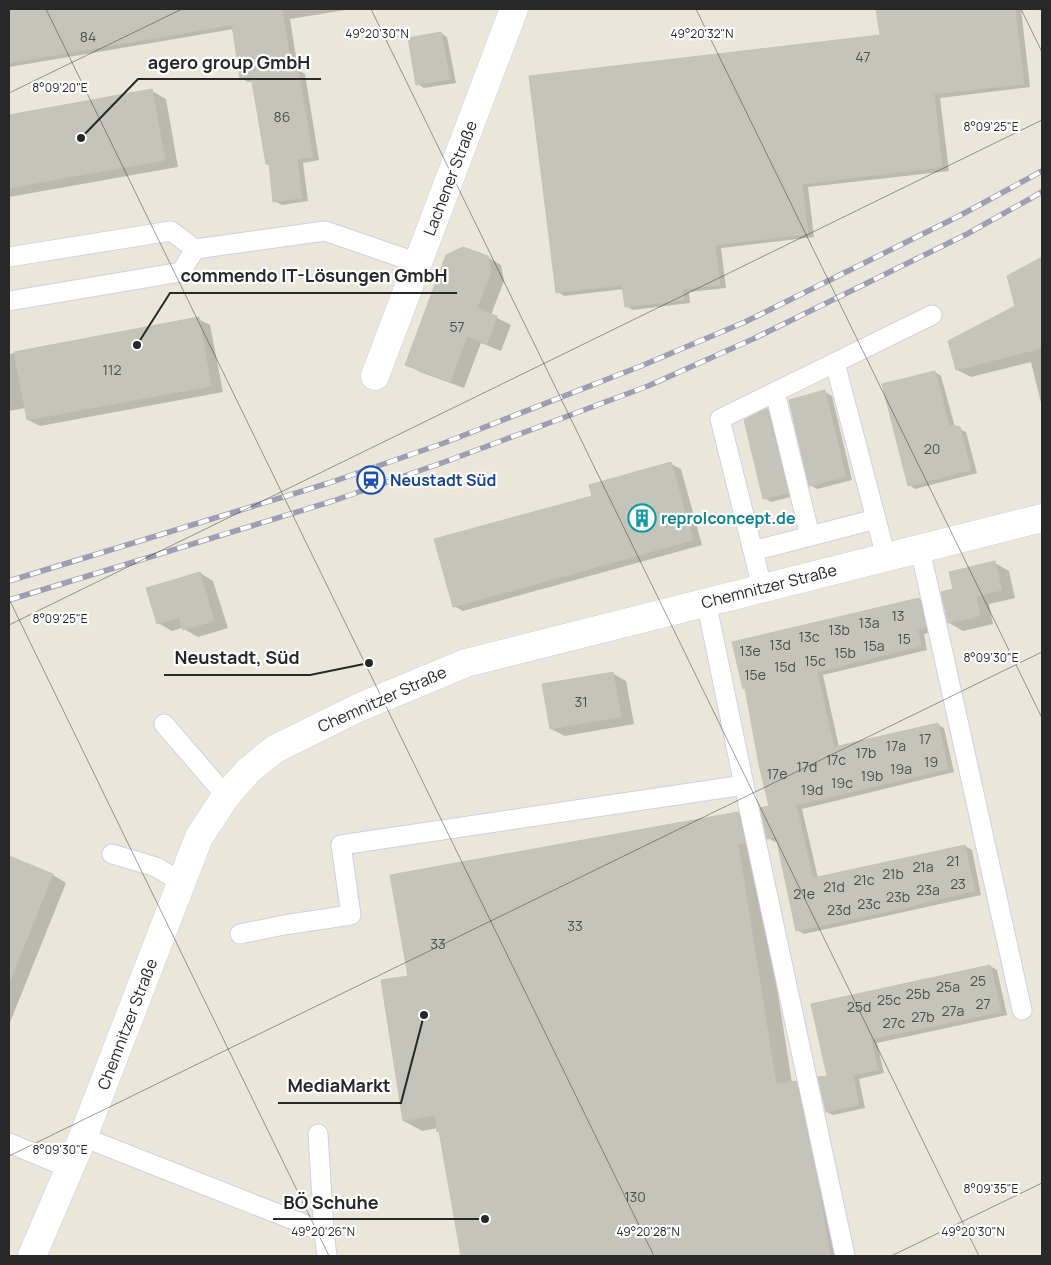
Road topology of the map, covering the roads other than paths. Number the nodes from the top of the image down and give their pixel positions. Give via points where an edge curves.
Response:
1 (514, 9) edge
2 (195, 249) junction
3 (9, 257) edge
4 (418, 263) junction
5 (9, 301) edge
6 (932, 316) dead end
7 (835, 363) junction
8 (376, 376) dead end
9 (775, 392) junction
10 (876, 519) junction
11 (1041, 524) edge
12 (810, 536) junction
13 (920, 548) junction
14 (753, 551) junction
15 (886, 557) junction
16 (762, 588) junction
17 (706, 601) junction
18 (164, 724) dead end
19 (744, 785) junction
20 (226, 796) junction
21 (112, 854) dead end
22 (181, 882) junction
23 (240, 934) dead end
24 (1022, 1010) dead end
25 (318, 1134) dead end
26 (83, 1137) junction
27 (9, 1143) edge
28 (70, 1168) junction
29 (324, 1232) junction
30 (32, 1256) edge
31 (327, 1256) edge
32 (845, 1256) edge

1 - 4 street, Lachener Straße
2 - 3 lane via 171,232
2 - 4 lane via 325,231
2 - 5 lane via 181,272
4 - 8 street, Lachener Straße
6 - 7 lane
7 - 9 lane
7 - 10 lane
9 - 12 lane
9 - 14 lane via 720,419
10 - 12 lane
10 - 15 lane
11 - 13 street, Chemnitzer Straße
12 - 14 lane
13 - 15 street, Chemnitzer Straße
13 - 24 lane
14 - 16 lane
15 - 16 street, Chemnitzer Straße
16 - 17 street, Chemnitzer Straße
17 - 19 lane
17 - 20 street, Chemnitzer Straße via 466,662 360,707 275,749
18 - 20 lane
19 - 23 lane via 341,845 352,915
19 - 32 lane
20 - 22 street, Chemnitzer Straße via 199,838
21 - 22 lane via 156,868
22 - 26 street, Chemnitzer Straße
25 - 29 lane
26 - 28 street, Chemnitzer Straße
26 - 29 lane
27 - 28 lane
28 - 30 street, Chemnitzer Straße
29 - 31 lane

